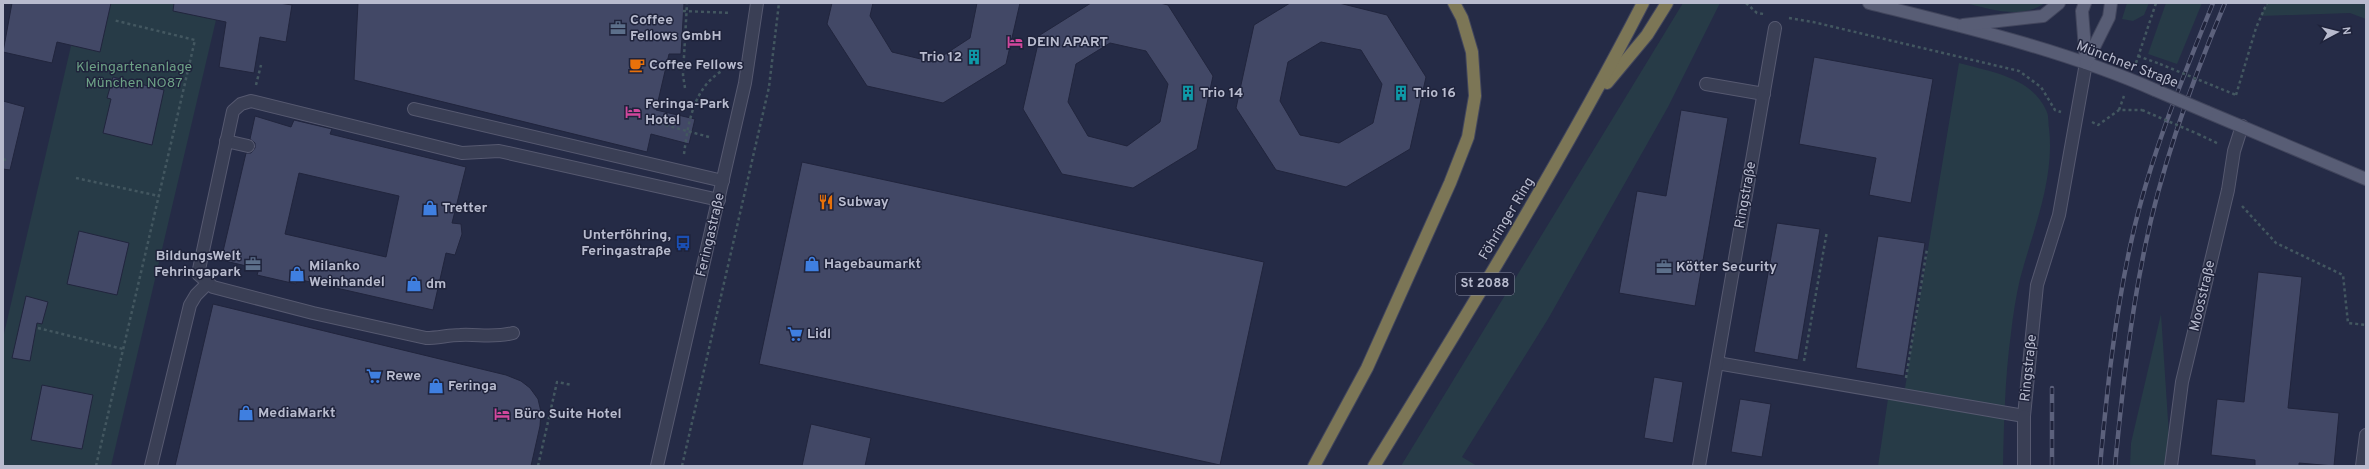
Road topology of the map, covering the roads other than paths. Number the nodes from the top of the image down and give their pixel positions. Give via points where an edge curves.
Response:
1 (757, 3) edge
2 (1454, 3) edge
3 (1643, 3) edge
4 (1667, 3) edge
5 (1869, 3) edge
6 (2059, 3) edge
7 (2085, 3) edge
8 (2111, 3) edge
9 (1958, 25) junction
10 (1775, 28) dead end
11 (2086, 63) junction
12 (1706, 84) dead end
13 (1764, 94) junction
14 (1593, 101) junction
15 (414, 109) dead end
16 (2242, 126) junction
17 (226, 141) junction
18 (248, 146) dead end
19 (2366, 179) edge
20 (724, 181) junction
21 (719, 200) junction
22 (208, 283) junction
23 (513, 333) dead end
24 (1717, 363) junction
25 (2024, 416) junction
26 (2366, 435) edge
27 (152, 466) edge
28 (657, 466) edge
29 (1314, 466) edge
30 (1374, 466) edge
31 (1699, 466) edge
32 (2024, 466) edge
33 (2171, 466) edge
34 (2362, 466) edge

1 - 20 street, Feringastraße via 749,63
2 - 29 highway via 1462,18 1472,52 1475,96 1468,137 1367,368
3 - 14 highway, Föhringer Ring / St 2088
4 - 14 highway via 1647,35
5 - 9 main road, Münchner Straße
6 - 9 main road via 2043,16
7 - 11 main road via 2082,12
8 - 11 main road via 2109,17
9 - 11 main road, Münchner Straße
10 - 13 street, Ringstraße
11 - 16 main road, Münchner Straße, bridge
11 - 25 street, Ringstraße via 2059,215 2037,285
12 - 13 street
13 - 24 street, Ringstraße
14 - 30 highway, Föhringer Ring / St 2088 via 1519,229
15 - 20 street
16 - 19 main road, Münchner Straße
16 - 33 street, Moosstraße via 2234,151 2228,190 2182,382
17 - 18 street
17 - 21 street via 233,111 241,104 251,101 462,153 499,151
17 - 22 street via 198,274
20 - 21 street, Feringastraße
21 - 28 street, Feringastraße
22 - 23 street via 213,287 313,313 426,338 458,334 497,337
22 - 27 street via 190,305
24 - 25 street, Ringstraße
24 - 31 street, Ringstraße
25 - 32 street
26 - 34 street

